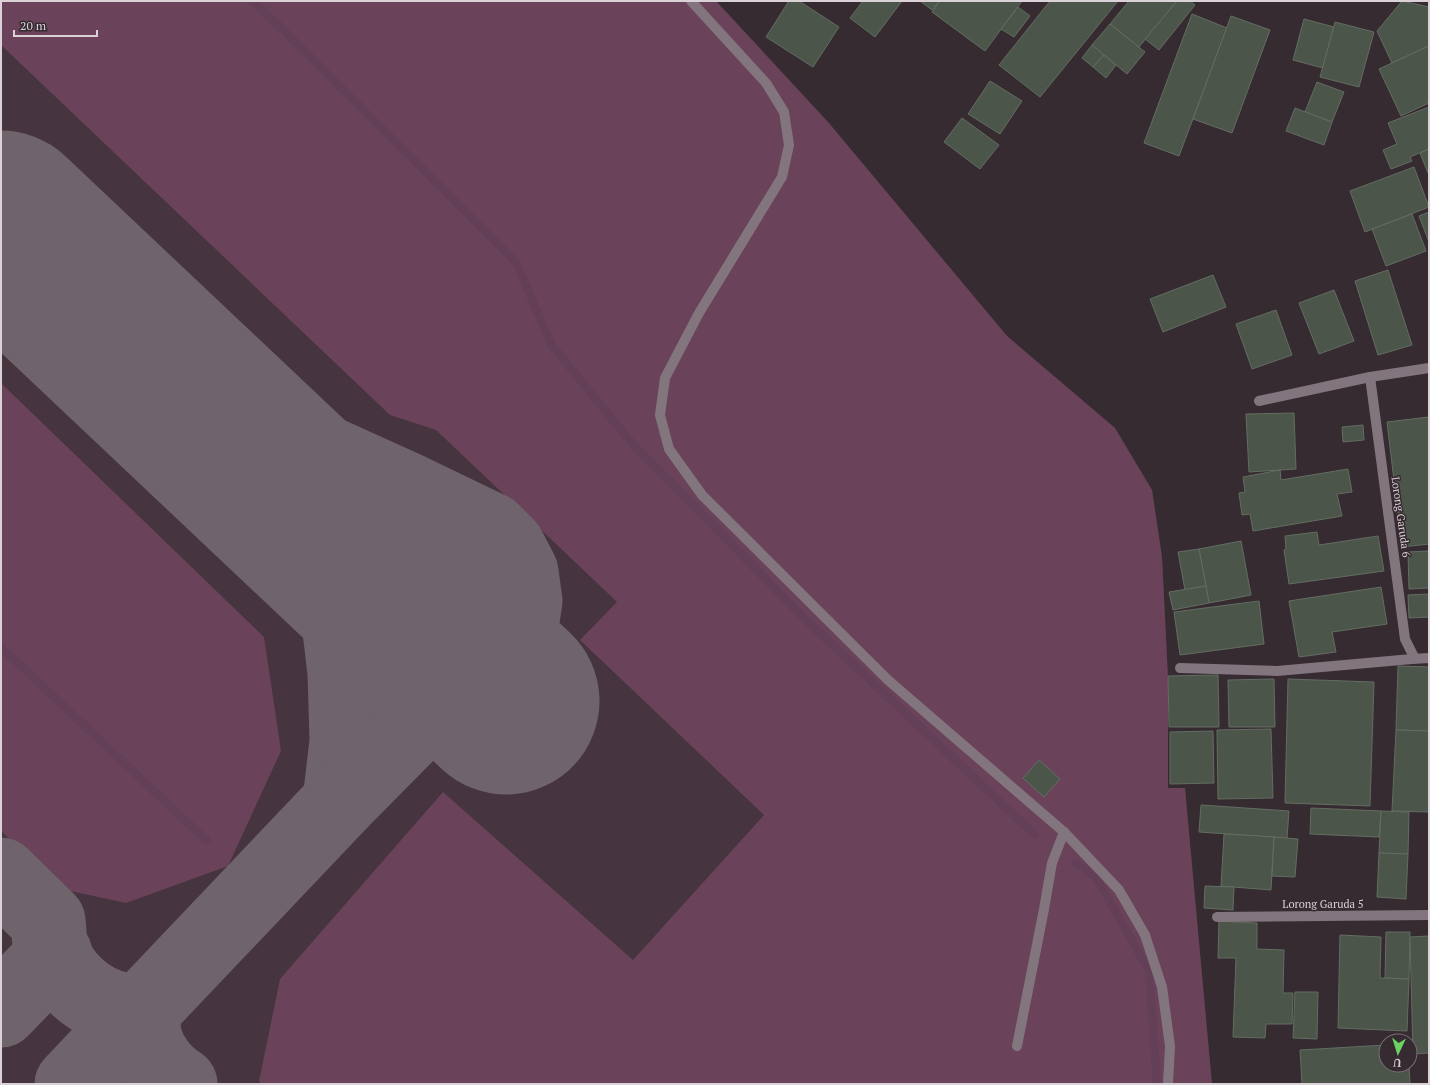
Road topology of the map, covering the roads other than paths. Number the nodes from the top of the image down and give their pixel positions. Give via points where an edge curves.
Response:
1 (691, 1) edge
2 (1429, 368) edge
3 (1370, 377) junction
4 (1259, 401) dead end
5 (1429, 658) edge
6 (1412, 659) junction
7 (1180, 668) dead end
8 (1064, 832) junction
9 (1429, 915) edge
10 (1217, 917) dead end
11 (1017, 1046) dead end
12 (1168, 1084) edge

1 - 8 street via 766,83 784,112 789,145 782,177 699,313 665,378 660,415 669,449 702,495 888,680
2 - 3 street
3 - 4 street
3 - 6 street, Lorong Garuda 6 via 1405,639 1413,655
5 - 6 street
6 - 7 street via 1277,671
8 - 11 street via 1052,863
8 - 12 street via 1119,890 1145,935 1162,987 1170,1046
9 - 10 street, Lorong Garuda 5

